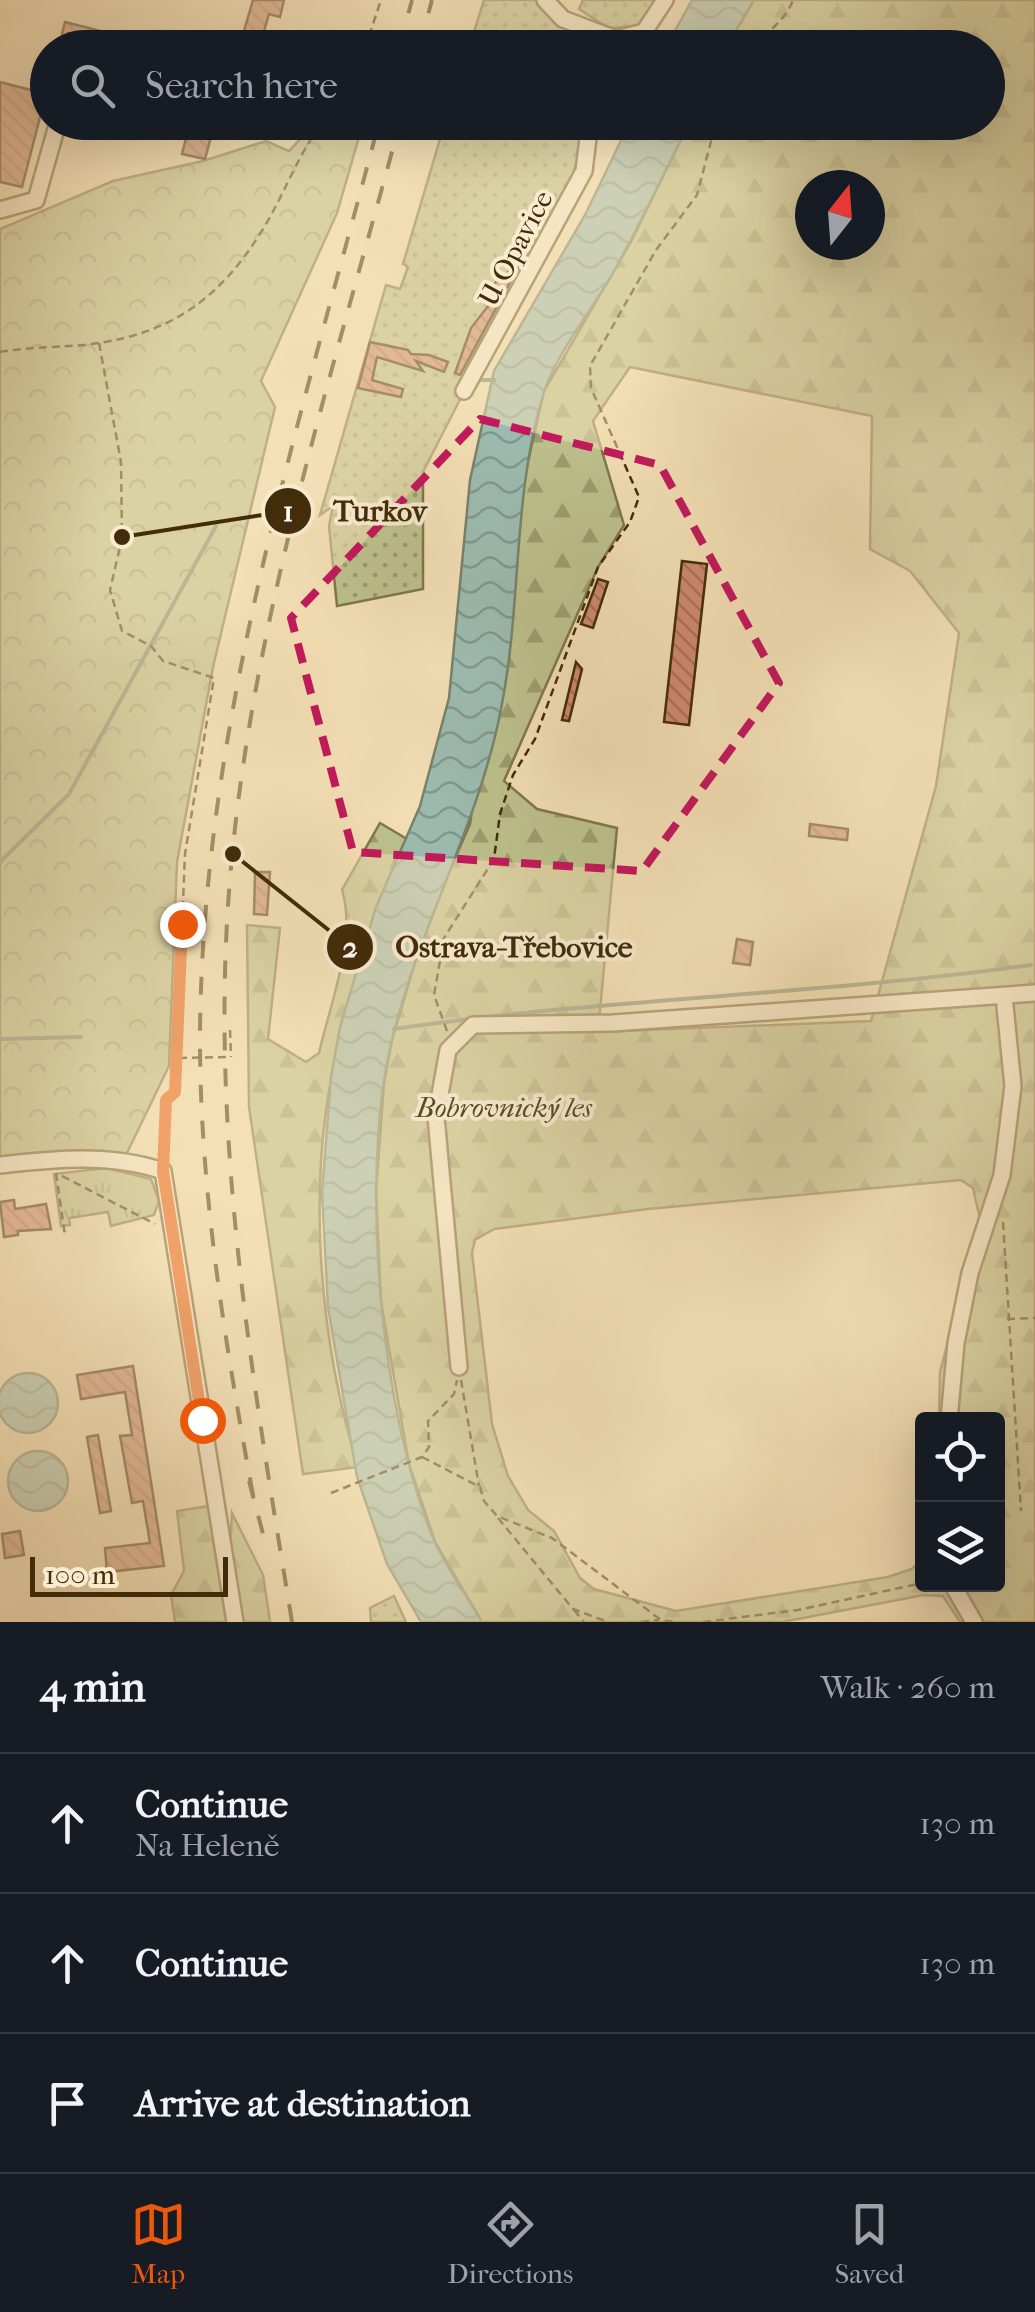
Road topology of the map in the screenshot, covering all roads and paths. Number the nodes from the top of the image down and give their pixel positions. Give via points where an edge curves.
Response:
1 (381, 0) edge
2 (545, 0) edge
3 (664, 0) edge
4 (794, 0) edge
5 (371, 30) edge
6 (588, 30) edge
7 (645, 30) edge
8 (768, 30) edge
9 (53, 140) edge
10 (310, 140) edge
11 (588, 140) edge
12 (712, 140) edge
13 (0, 210) edge
14 (99, 343) junction
15 (0, 352) edge
16 (464, 391) dead end
17 (1035, 993) edge
18 (1004, 996) junction
19 (230, 1030) dead end
20 (451, 1044) junction
21 (175, 1092) junction
22 (0, 1166) edge
23 (163, 1171) junction
24 (1003, 1212) dead end
25 (155, 1224) dead end
26 (65, 1236) dead end
27 (1035, 1318) edge
28 (1006, 1319) junction
29 (459, 1367) junction
30 (950, 1412) edge
31 (422, 1457) junction
32 (480, 1488) junction
33 (330, 1493) dead end
34 (1021, 1510) dead end
35 (497, 1516) junction
36 (915, 1584) edge
37 (957, 1592) edge
38 (573, 1609) junction
39 (661, 1620) edge
40 (235, 1622) edge
41 (584, 1622) edge
42 (608, 1622) edge
43 (641, 1622) edge
44 (677, 1622) edge
45 (702, 1622) edge
46 (974, 1622) edge

1 - 5 path
2 - 6 street
3 - 7 street
4 - 8 path via 788,16
9 - 13 street via 36,200
10 - 14 path via 294,179 244,260 210,298 170,322
11 - 16 street, U Opavice via 584,171
12 - 20 path via 698,195 646,267 590,366 591,388 640,497 598,567 500,814 494,859 444,938 434,995
14 - 15 path
14 - 21 path via 120,462 122,538 110,590 122,630 151,646 163,662 214,678 185,854
17 - 18 street
18 - 20 street via 612,1023 473,1025
18 - 30 street via 1013,1086 1002,1175 970,1273
19 - 21 path, bridge via 231,1057 180,1058
20 - 29 street via 436,1118
21 - 23 path via 166,1100
22 - 23 street via 130,1160
23 - 40 street
24 - 28 path
25 - 26 path via 57,1172
27 - 28 path
28 - 34 path
29 - 31 path via 454,1394 428,1422
29 - 32 path
31 - 32 path
31 - 33 path
32 - 35 path
35 - 38 path
35 - 39 path via 552,1538
36 - 45 path via 798,1610
37 - 46 street
38 - 41 path
38 - 42 path
39 - 43 path
39 - 44 path

